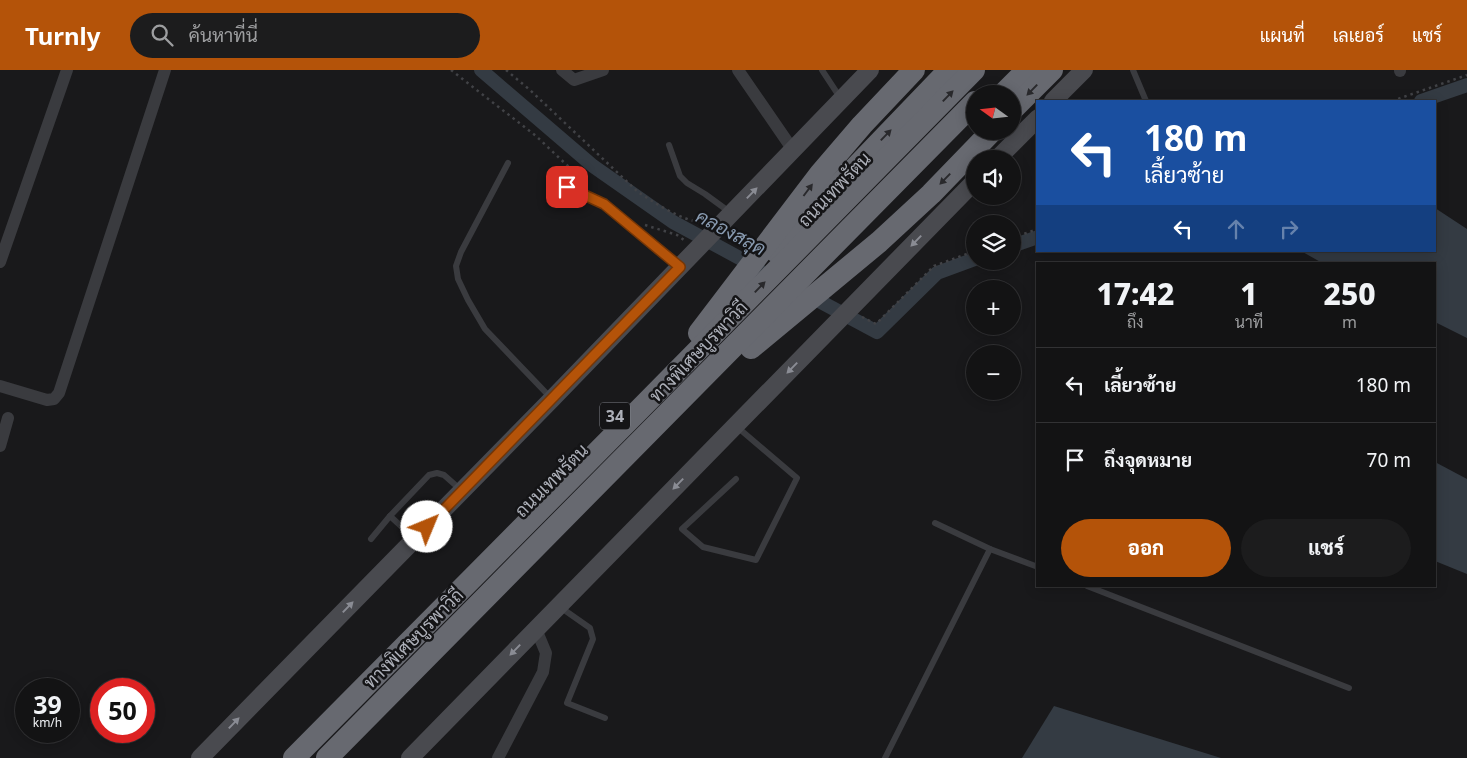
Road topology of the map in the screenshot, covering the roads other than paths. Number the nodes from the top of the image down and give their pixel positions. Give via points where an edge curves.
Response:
1 (67, 70) edge
2 (165, 70) edge
3 (562, 70) edge
4 (603, 70) edge
5 (738, 70) edge
6 (822, 70) edge
7 (914, 70) edge
8 (949, 70) edge
9 (974, 70) edge
10 (1007, 70) edge
11 (1027, 70) edge
12 (1052, 70) edge
13 (1084, 70) edge
14 (1133, 70) edge
15 (862, 74) edge
16 (993, 85) edge
17 (1012, 85) edge
18 (842, 100) junction
19 (1055, 100) edge
20 (1146, 100) edge
21 (1021, 101) edge
22 (966, 111) edge
23 (1036, 120) edge
24 (966, 131) edge
25 (983, 140) edge
26 (669, 146) dead end
27 (793, 150) junction
28 (1006, 150) edge
29 (508, 163) dead end
30 (567, 187) dead end
31 (966, 190) edge
32 (725, 209) junction
33 (690, 257) junction
34 (0, 262) edge
35 (0, 386) edge
36 (552, 399) junction
37 (640, 409) junction
38 (8, 418) dead end
39 (656, 426) junction
40 (735, 426) junction
41 (0, 446) edge
42 (736, 479) dead end
43 (462, 491) junction
44 (390, 516) junction
45 (935, 523) dead end
46 (371, 538) dead end
47 (415, 539) junction
48 (990, 549) junction
49 (1036, 567) edge
50 (1090, 587) edge
51 (559, 606) junction
52 (536, 629) junction
53 (1349, 688) dead end
54 (605, 718) dead end
55 (200, 758) edge
56 (277, 758) edge
57 (294, 758) edge
58 (327, 758) edge
59 (344, 758) edge
60 (410, 758) edge
61 (498, 758) edge
62 (885, 758) edge

1 - 34 street
2 - 35 street via 59,393 54,400 47,400
3 - 4 street via 574,80
5 - 27 street
6 - 18 lane
37 -> 7 highway via 820,174
56 -> 8 highway, ถนนเทพรัตน / 34 via 631,400
37 -> 9 highway, ทางพิเศษบูรพาวิถี
10 - 16 highway
11 - 17 highway
12 -> 21 highway
13 - 19 main road
14 - 20 lane
15 - 18 main road
18 - 27 main road
22 - 39 highway, ทางพิเศษบูรพาวิถี
23 - 28 main road
24 - 59 highway
25 -> 39 highway via 879,242
26 - 32 lane via 680,176
32 -> 27 main road
29 - 36 lane via 460,252 456,266 458,278 485,330
30 - 33 lane via 604,204
31 -> 40 main road
32 - 33 main road via 718,228
33 - 36 main road
36 - 43 main road
37 - 57 highway, ทางพิเศษบูรพาวิถี
38 - 41 street
39 - 58 highway, ทางพิเศษบูรพาวิถี
40 - 42 lane via 797,478 756,560 704,547 682,529
40 -> 51 main road
43 - 44 lane via 444,476 437,473 429,475
43 - 47 main road
44 - 46 lane
44 - 47 lane
45 - 48 lane
55 -> 47 main road
48 - 49 lane
48 - 62 lane
50 - 53 lane
51 - 52 main road
51 - 54 lane via 590,628 593,639 567,702
52 -> 60 main road
52 - 61 street via 546,653 543,672

